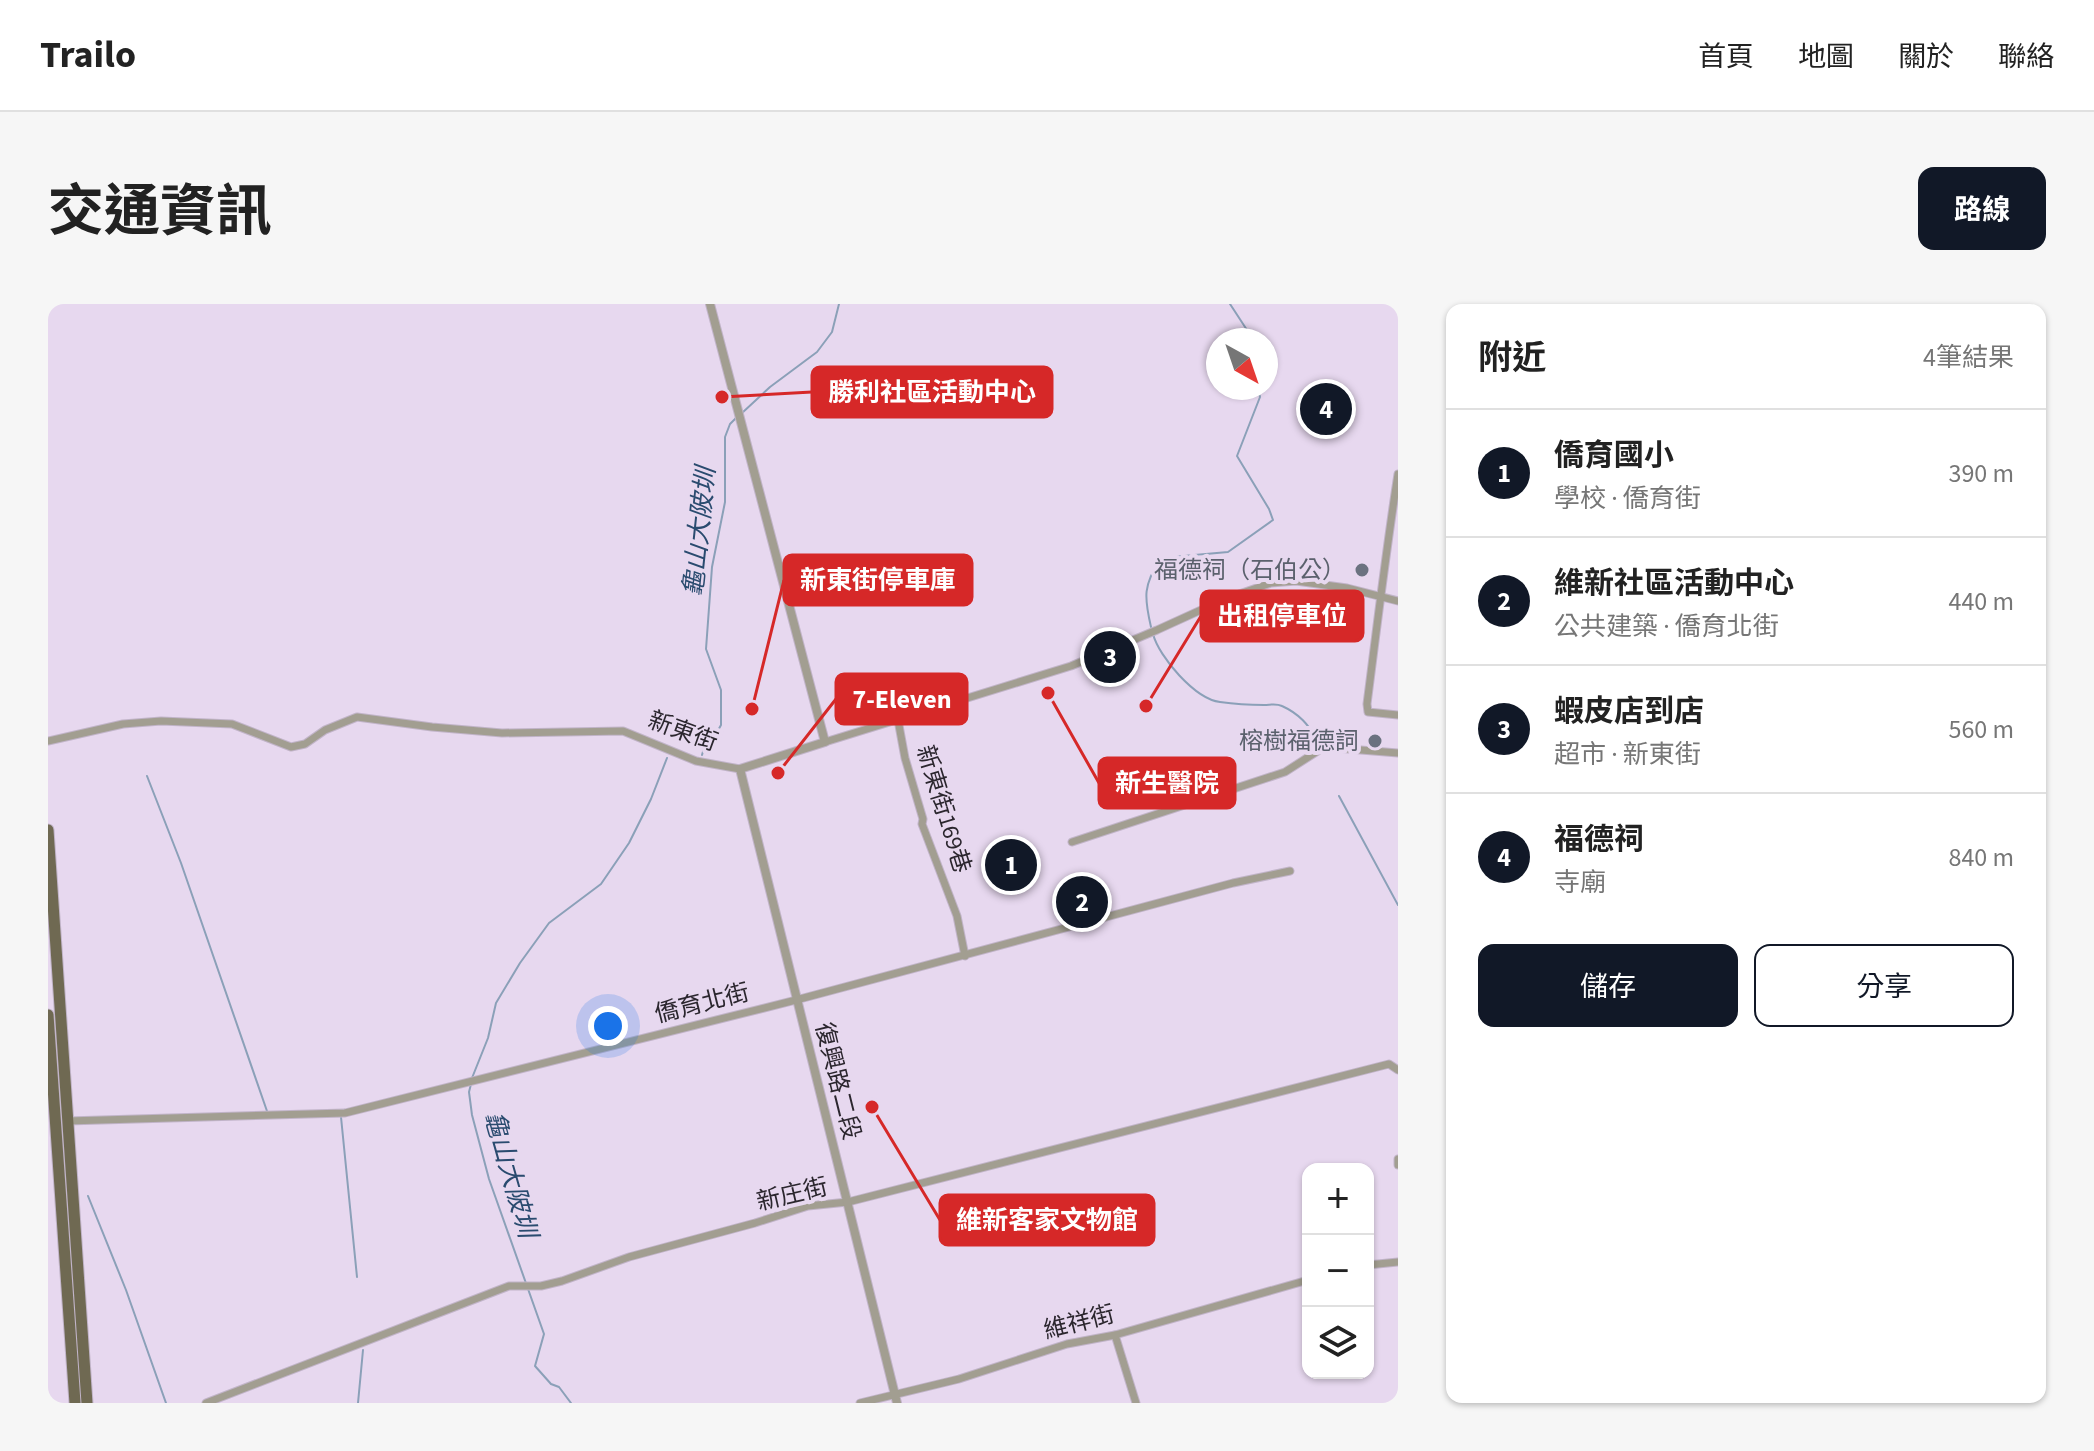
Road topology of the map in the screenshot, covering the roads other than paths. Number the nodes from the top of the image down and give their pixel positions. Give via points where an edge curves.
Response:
1 (710, 304) edge
2 (1398, 474) edge
3 (1382, 597) junction
4 (1398, 601) edge
5 (1398, 715) edge
6 (898, 720) junction
7 (48, 741) edge
8 (825, 742) junction
9 (1398, 753) edge
10 (740, 769) junction
11 (48, 830) edge
12 (1072, 842) dead end
13 (1290, 871) dead end
14 (965, 956) junction
15 (796, 1000) junction
16 (48, 1015) edge
17 (1398, 1070) edge
18 (1398, 1076) edge
19 (67, 1121) junction
20 (1398, 1159) edge
21 (1398, 1165) edge
22 (848, 1202) junction
23 (1398, 1262) edge
24 (1374, 1264) edge
25 (1302, 1282) edge
26 (1115, 1335) junction
27 (896, 1399) edge
28 (75, 1403) edge
29 (87, 1403) edge
30 (206, 1403) edge
31 (860, 1403) edge
32 (1136, 1403) edge

1 - 8 street
2 - 3 street
3 - 4 street, 新東街
3 - 5 street via 1368,712
3 - 6 street, 新東街 via 1296,581 1271,583 1071,666
6 - 8 street, 新東街
6 - 14 street, 新東街169巷 via 922,824 957,916
7 - 10 street, 新東街 via 161,721 232,724 291,747 357,717 502,733 623,731 696,761
8 - 10 street, 新東街
9 - 12 street via 1324,747 1285,772
10 - 15 street, 復興路二段
11 - 19 main road
13 - 14 street, 僑育北街
14 - 15 street, 僑育北街
15 - 19 street, 僑育北街 via 345,1113
15 - 22 street, 復興路二段
16 - 28 main road
17 - 18 street
17 - 22 street, 新庄街 via 1389,1064
19 - 29 main road
20 - 21 street
22 - 27 street, 復興路二段
22 - 30 street, 新庄街 via 808,1206 562,1281 509,1286
23 - 24 street
25 - 26 street, 維祥街
26 - 27 street, 維祥街 via 1067,1344
26 - 32 street
27 - 31 street, 維祥街

